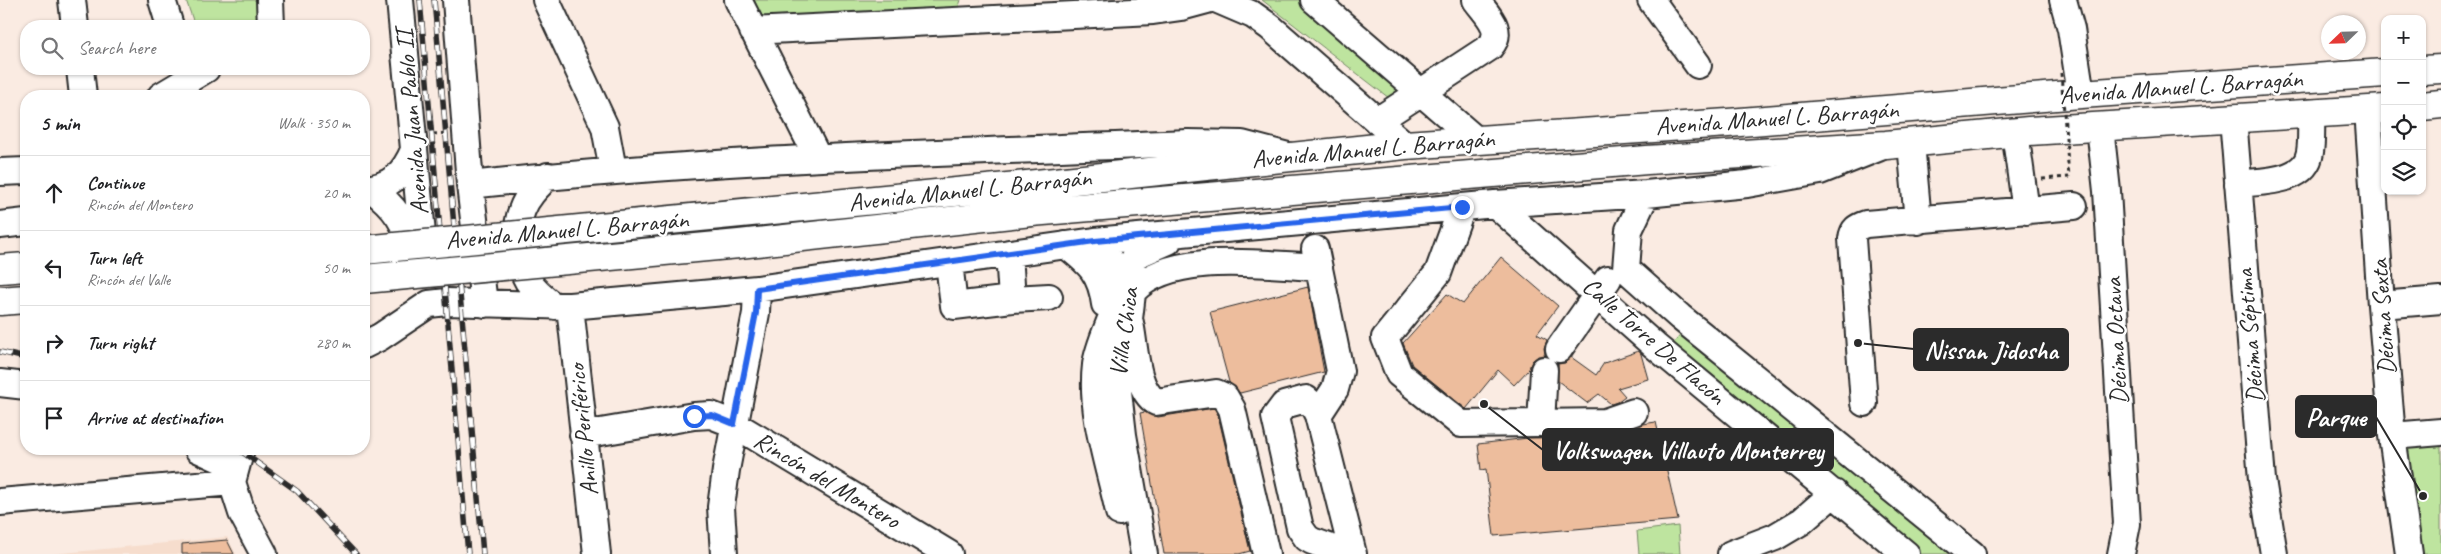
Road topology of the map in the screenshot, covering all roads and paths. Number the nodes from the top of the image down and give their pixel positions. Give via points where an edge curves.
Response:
1 (72, 0) edge
2 (162, 0) edge
3 (270, 0) edge
4 (400, 0) edge
5 (456, 0) edge
6 (546, 0) edge
7 (738, 0) edge
8 (1207, 0) edge
9 (1218, 0) edge
10 (1314, 0) edge
11 (1476, 0) edge
12 (1650, 0) edge
13 (2062, 0) edge
14 (74, 20) edge
15 (168, 20) edge
16 (271, 20) edge
17 (753, 31) junction
18 (1698, 65) dead end
19 (2441, 69) edge
20 (2426, 70) edge
21 (2061, 73) dead end
22 (2381, 73) edge
23 (81, 75) edge
24 (191, 79) edge
25 (82, 90) edge
26 (172, 90) edge
27 (1420, 92) junction
28 (2082, 94) junction
29 (2441, 104) edge
30 (2426, 106) edge
31 (2377, 109) edge
32 (2311, 113) junction
33 (2233, 118) junction
34 (1377, 121) junction
35 (2100, 127) junction
36 (466, 131) junction
37 (2015, 132) junction
38 (1474, 139) junction
39 (413, 143) junction
40 (1405, 144) junction
41 (1899, 144) junction
42 (1289, 156) junction
43 (818, 158) junction
44 (613, 170) junction
45 (20, 171) edge
46 (0, 172) edge
47 (548, 176) junction
48 (2034, 180) dead end
49 (2238, 184) junction
50 (470, 185) junction
51 (370, 187) edge
52 (370, 190) edge
53 (1646, 194) junction
54 (1495, 204) junction
55 (2074, 206) dead end
56 (1462, 207) junction
57 (2026, 211) junction
58 (1918, 220) junction
59 (20, 223) edge
60 (0, 225) edge
61 (1188, 232) junction
62 (1095, 241) junction
63 (1066, 245) junction
64 (370, 249) edge
65 (1009, 253) junction
66 (948, 262) junction
67 (20, 267) edge
68 (0, 269) edge
69 (1626, 269) junction
70 (370, 278) edge
71 (757, 289) junction
72 (1133, 291) junction
73 (1598, 293) junction
74 (1049, 296) dead end
75 (1012, 299) junction
76 (20, 300) edge
77 (2441, 300) edge
78 (0, 301) edge
79 (484, 304) junction
80 (2381, 305) junction
81 (562, 306) junction
82 (420, 310) junction
83 (1680, 317) junction
84 (1118, 322) junction
85 (370, 342) edge
86 (1655, 346) junction
87 (1560, 349) dead end
88 (1544, 370) dead end
89 (0, 383) edge
90 (20, 385) edge
91 (1107, 399) junction
92 (1864, 403) dead end
93 (1634, 412) dead end
94 (1318, 415) junction
95 (1541, 423) junction
96 (734, 424) junction
97 (2441, 432) edge
98 (583, 435) junction
99 (2392, 436) junction
100 (211, 455) edge
101 (236, 466) edge
102 (1834, 493) junction
103 (0, 502) edge
104 (1300, 528) junction
105 (728, 552) edge
106 (264, 554) edge
107 (597, 554) edge
108 (949, 554) edge
109 (1129, 554) edge
110 (1144, 554) edge
111 (1266, 554) edge
112 (1292, 554) edge
113 (1348, 554) edge
114 (1352, 554) edge
115 (1731, 554) edge
116 (1906, 554) edge
117 (1972, 554) edge
118 (2121, 554) edge
119 (2274, 554) edge
120 (2409, 554) edge

1 - 14 street
2 - 15 street
3 - 16 street
4 - 39 street, Avenida Juan Pablo II
5 - 36 street, Avenida Juan Pablo II
6 - 44 street via 605,127
7 - 17 street
8 - 17 street via 1153,11
9 - 34 street via 1253,15 1270,27
10 - 27 street
11 - 27 street via 1496,27 1495,42
12 - 18 street
13 - 28 street via 2071,29
17 - 43 street
19 - 20 highway
21 - 48 path, bridge via 2069,177
22 - 28 highway, Avenida Manuel L. Barragán
23 - 25 street
24 - 26 street
27 - 34 street
27 - 38 street
28 - 38 highway, Avenida Manuel L. Barragán via 1728,123
29 - 30 highway
31 - 32 highway, Avenida Manuel L. Barragán
31 - 80 street, Décima Sexta
32 - 33 highway, Avenida Manuel L. Barragán
32 - 49 street via 2310,154 2306,164 2282,178
33 - 35 highway, Avenida Manuel L. Barragán
33 - 49 street, Décima Séptima
34 - 40 street
35 - 37 highway, Avenida Manuel L. Barragán
35 - 118 street, Décima Octava via 2127,524
36 - 39 path
36 - 50 street, Avenida Juan Pablo II
37 - 41 highway, Avenida Manuel L. Barragán
37 - 57 street
38 - 40 highway, Avenida Manuel L. Barragán
39 - 51 street via 402,174 392,181
39 - 82 street, Avenida Juan Pablo II
40 - 42 highway, Avenida Manuel L. Barragán
41 - 53 street via 1820,171 1747,184
41 - 58 street
41 - 70 highway, Avenida Manuel L. Barragán, bridge via 1647,160 1031,212 729,245
42 - 43 street via 1242,144 1218,143
42 - 64 highway, Avenida Manuel L. Barragán, bridge
43 - 44 street
44 - 47 street
45 - 46 street
47 - 50 street
47 - 81 street via 522,208 519,249 526,277 540,295
49 - 119 street, Décima Séptima via 2262,480
50 - 79 street, Avenida Juan Pablo II
52 - 82 street via 394,208 405,227 420,289
53 - 54 street
53 - 69 street, Calle Torre De Flacón via 1629,230
54 - 56 street
54 - 73 street, Calle Torre De Flacón
55 - 57 street
56 - 61 street
56 - 95 street via 1438,273 1385,338 1399,374 1461,424
57 - 58 street
58 - 92 street via 1866,224 1853,232
59 - 60 street
61 - 62 street
61 - 72 street, Villa Chica via 1136,255 1131,268
62 - 63 street
62 - 84 street, Villa Chica via 1110,261 1119,282
63 - 65 street
63 - 84 street via 1097,273
65 - 66 street
65 - 75 street
66 - 71 street
66 - 75 street via 954,306
67 - 68 highway
69 - 73 street via 1611,277
69 - 83 street, Calle Torre De Flacón
71 - 81 street
71 - 96 street via 756,313
72 - 84 street, Villa Chica
72 - 94 street via 1165,272 1189,266 1316,258 1340,372 1335,389
73 - 86 street, Calle Torre De Flacón
73 - 87 street
74 - 75 street
76 - 78 highway
77 - 80 street
79 - 81 street
79 - 82 street via 447,302
80 - 99 street, Décima Sexta
81 - 98 street, Anillo Periférico
82 - 85 street
83 - 86 street via 1671,338
83 - 117 street, Calle Torre De Flacón
84 - 91 street, Villa Chica via 1096,363 1095,379
84 - 111 street via 1148,397 1156,402 1216,393 1225,397 1232,409
86 - 102 street, Calle Torre De Flacón
88 - 95 street
89 - 90 street
91 - 109 street, Villa Chica via 1098,417
91 - 110 street, Villa Chica
93 - 95 street via 1604,422
94 - 104 street via 1306,399 1284,405 1275,417
94 - 114 street
96 - 98 street, Rincón del Montero via 712,415 694,416
96 - 105 street via 721,507
96 - 108 street, Rincón del Montero
97 - 99 street
98 - 107 street, Anillo Periférico
99 - 120 street, Décima Sexta
100 - 101 street
101 - 103 street
101 - 106 street via 242,513
102 - 115 street via 1802,521 1775,538
102 - 116 street, Calle Torre De Flacón
104 - 112 street
104 - 113 street via 1312,541

